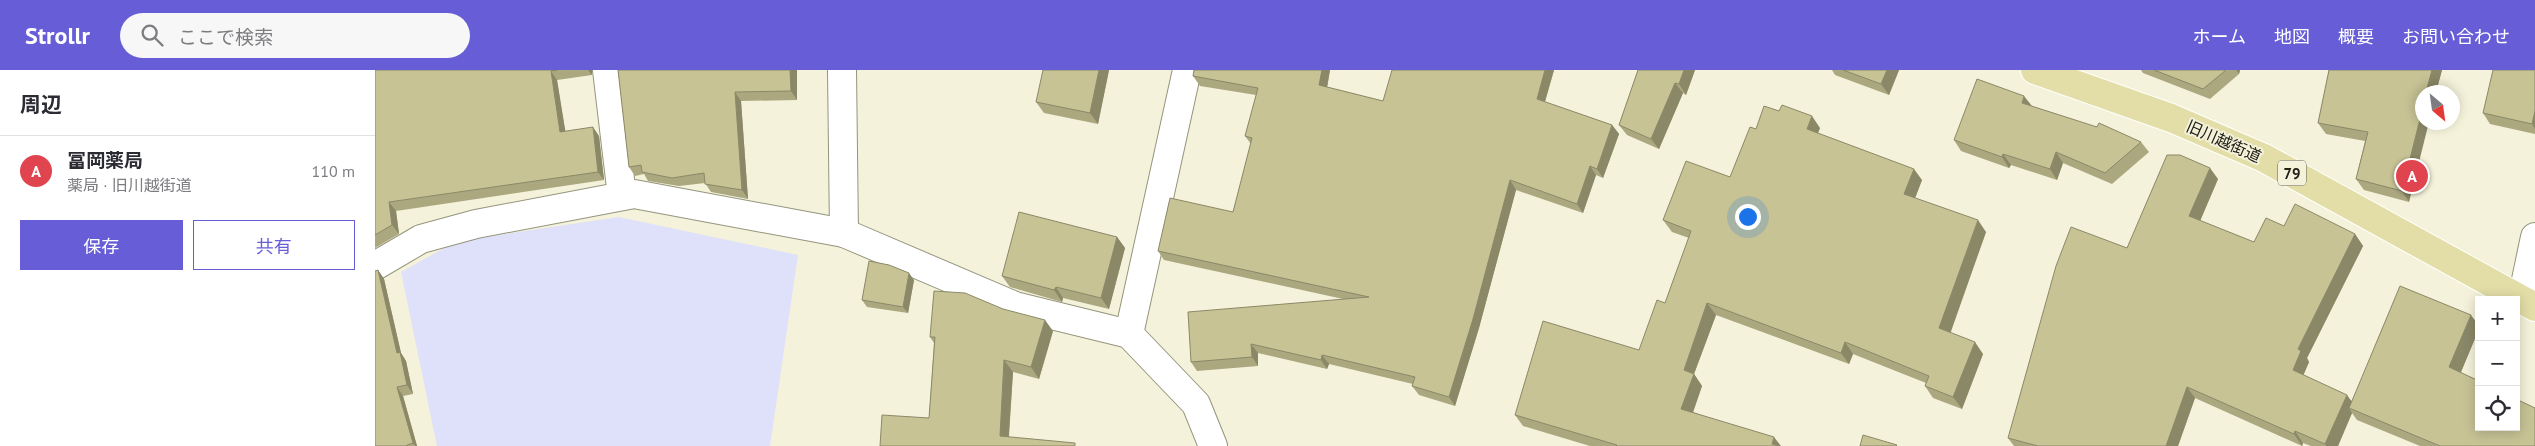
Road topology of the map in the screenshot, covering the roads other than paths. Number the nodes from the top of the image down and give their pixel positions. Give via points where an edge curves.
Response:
1 (607, 70) edge
2 (842, 70) edge
3 (1187, 70) edge
4 (2035, 70) edge
5 (622, 196) junction
6 (844, 234) junction
7 (2535, 236) edge
8 (375, 266) edge
9 (2528, 303) edge
10 (1129, 334) junction
11 (1213, 446) edge

1 - 5 street
2 - 6 street
3 - 10 street
4 - 9 main road, 旧川越街道 / 79 via 2171,118 2264,158
5 - 6 street via 634,194
5 - 8 street via 476,224 421,239
6 - 10 street via 1015,306
7 - 9 street
10 - 11 street via 1196,404

